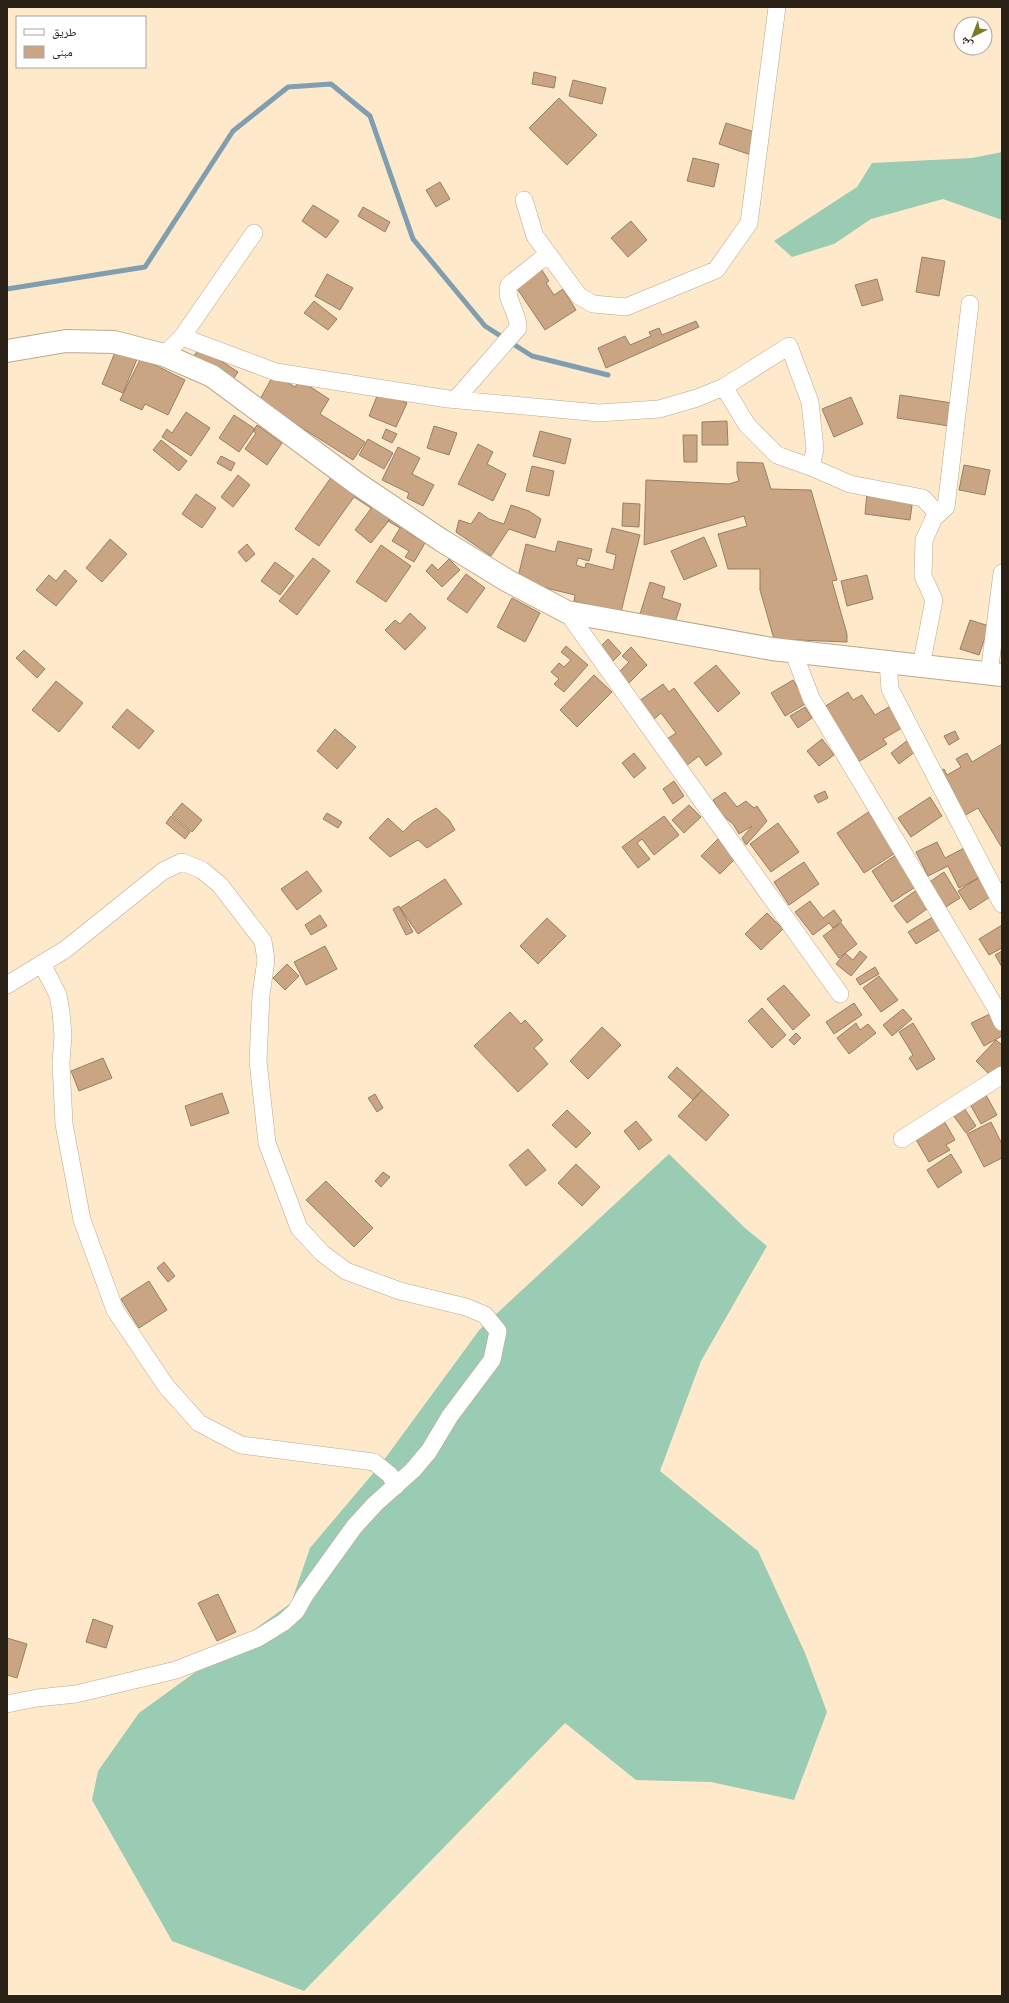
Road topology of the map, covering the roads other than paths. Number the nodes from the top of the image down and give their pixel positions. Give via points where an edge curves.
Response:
1 (777, 7) edge
2 (524, 200) dead end
3 (254, 233) dead end
4 (548, 254) junction
5 (970, 304) dead end
6 (182, 337) junction
7 (7, 352) edge
8 (164, 355) junction
9 (724, 387) junction
10 (456, 400) junction
11 (811, 467) junction
12 (938, 514) junction
13 (1002, 573) edge
14 (567, 612) junction
15 (793, 651) junction
16 (888, 662) junction
17 (921, 666) junction
18 (996, 675) edge
19 (1002, 904) edge
20 (42, 964) junction
21 (7, 985) edge
22 (840, 994) dead end
23 (1002, 1022) edge
24 (1002, 1076) edge
25 (902, 1139) dead end
26 (396, 1486) junction
27 (7, 1704) edge

1 - 4 street via 749,223 716,270 626,306 593,304 579,296
2 - 4 street via 535,236
3 - 6 street
4 - 10 street via 508,285 507,291 519,320 518,328
5 - 12 street via 946,507
6 - 8 street
6 - 10 street via 276,372
7 - 8 street via 66,341 82,341 114,342
8 - 14 street via 212,376 355,482 441,540 508,581
9 - 10 street via 659,409 599,413
9 - 11 street via 747,425 777,455
9 - 11 street via 789,346 810,402 815,449
11 - 12 street via 850,484 923,498
12 - 17 street via 924,540 923,576 934,600
13 - 18 street
14 - 15 street
14 - 22 street
15 - 16 street
15 - 23 street via 811,698
16 - 17 street
16 - 19 street via 890,688
17 - 18 street
20 - 21 street
20 - 26 street via 58,995 61,1012 64,1124 82,1220 115,1310 166,1386 199,1423 241,1445 374,1462 387,1472
20 - 26 street via 66,949 163,871 182,862 202,870 220,885 263,941 266,960 261,995 258,1061 267,1143 298,1228 322,1254 346,1271 400,1291 466,1307 485,1315 498,1331 492,1360 450,1416 429,1451
24 - 25 street
26 - 27 street via 354,1527 296,1611 284,1622 258,1638 176,1670 76,1694

